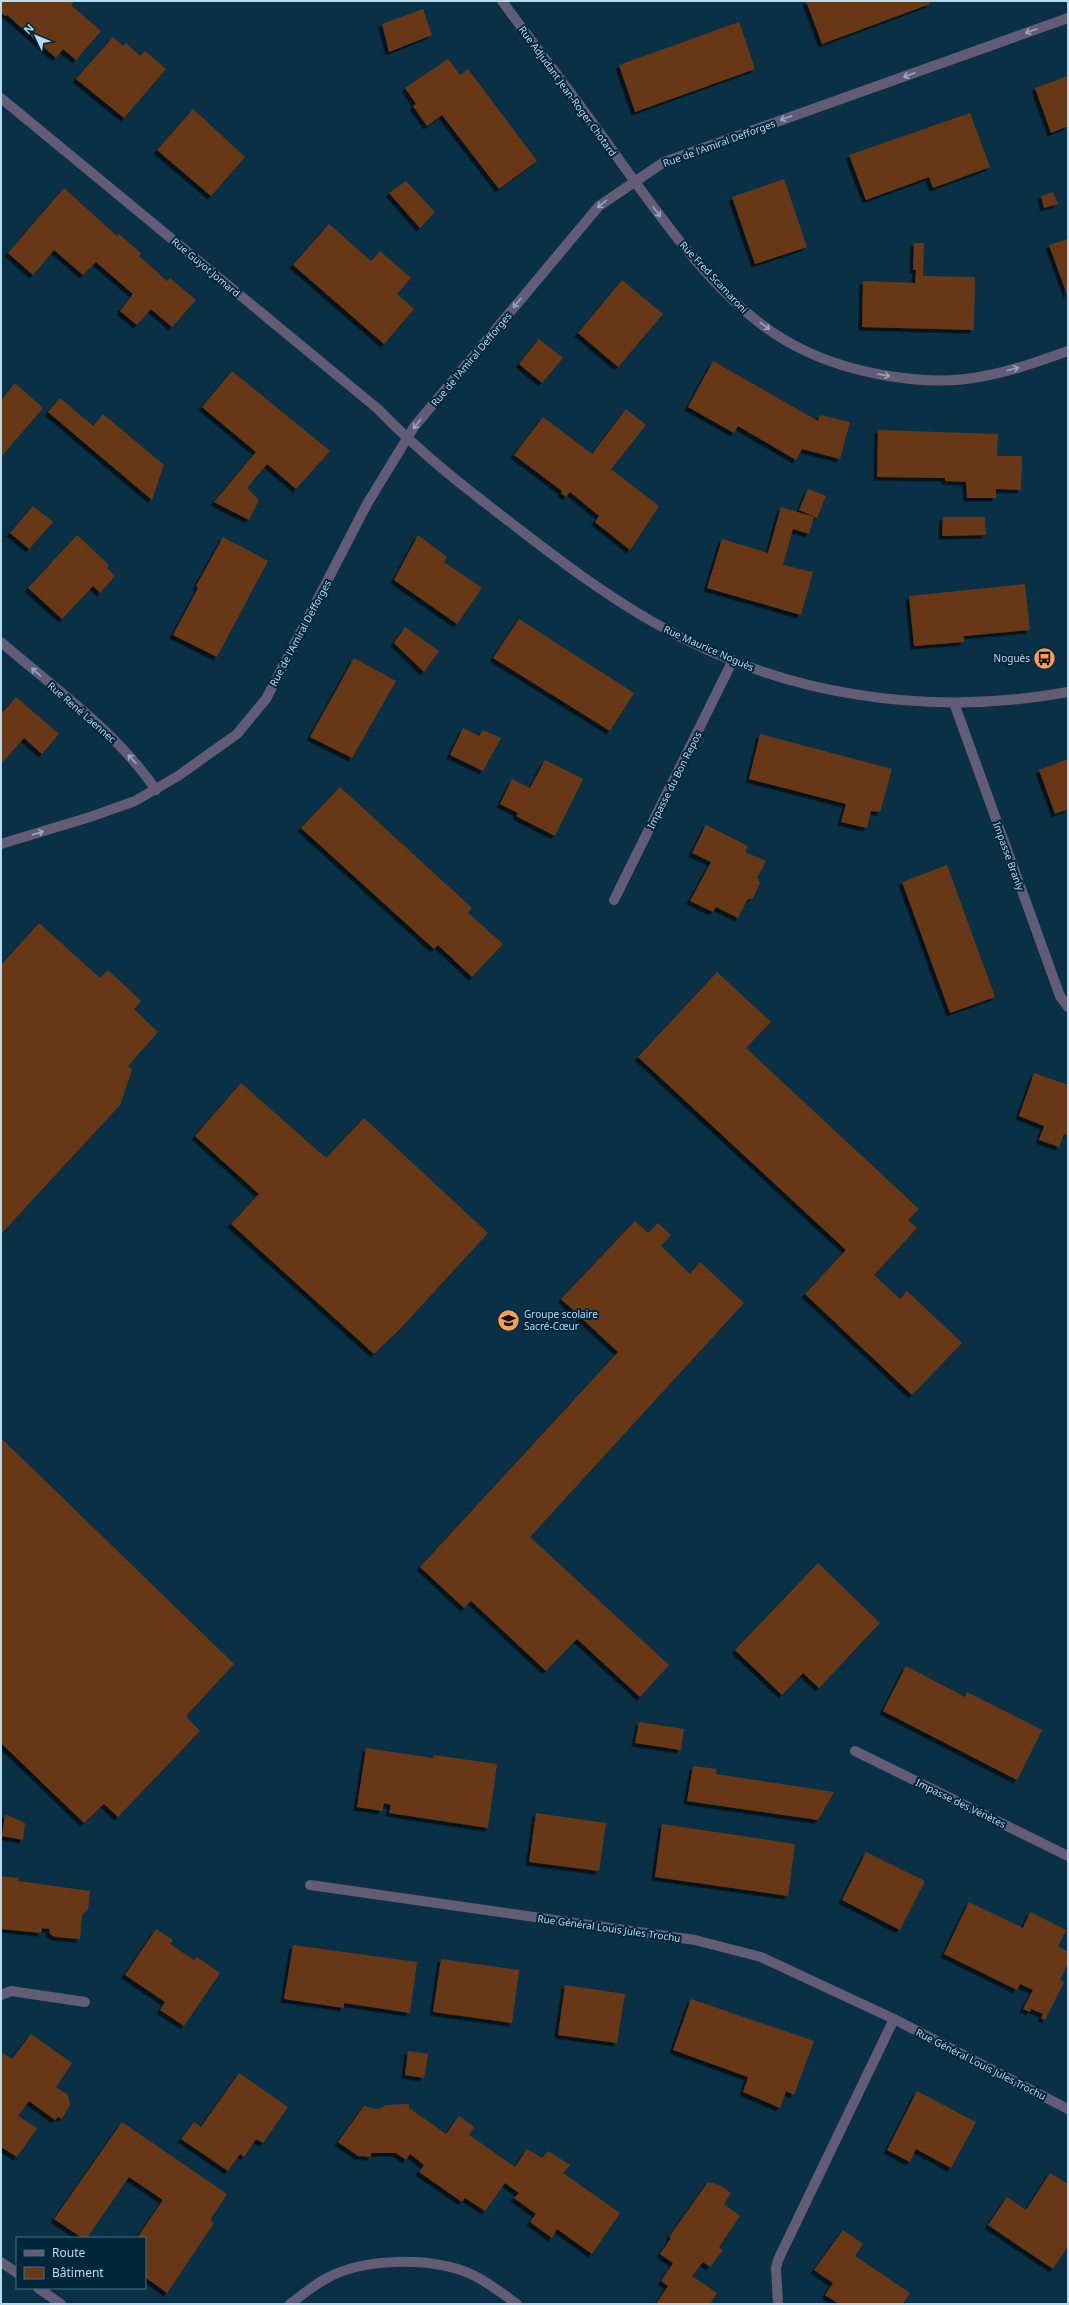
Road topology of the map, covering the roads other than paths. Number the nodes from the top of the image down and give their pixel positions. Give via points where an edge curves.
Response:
1 (502, 1) edge
2 (1068, 18) edge
3 (1, 98) edge
4 (633, 181) junction
5 (1068, 351) edge
6 (407, 439) junction
7 (1, 642) edge
8 (733, 660) junction
9 (1068, 692) edge
10 (954, 703) junction
11 (156, 790) junction
12 (1, 844) edge
13 (614, 900) dead end
14 (1068, 1007) edge
15 (855, 1752) dead end
16 (1068, 1856) edge
17 (310, 1885) dead end
18 (1, 1995) edge
19 (85, 2002) dead end
20 (894, 2019) junction
21 (1068, 2109) edge
22 (1, 2262) edge
23 (16, 2272) edge
24 (39, 2289) edge
25 (61, 2304) edge
26 (290, 2304) edge
27 (516, 2304) edge
28 (778, 2304) edge

1 - 4 street, Rue Adjudant Jean-Roger Chotard
2 -> 4 street, Rue de l'Amiral Defforges via 664,162
3 - 6 street, Rue Guyot Jomard via 378,409
4 -> 5 street, Rue Fred Scamaroni via 669,228 739,306 782,339 824,359 866,372 918,381 945,381 979,377 1026,366
4 -> 6 street, Rue de l'Amiral Defforges via 599,206 452,380
6 - 8 street, Rue Maurice Noguès via 457,482 600,589 654,623
6 - 11 street, Rue de l'Amiral Defforges via 367,504 266,699 237,734
11 -> 7 street, Rue René Laennec via 141,768 115,740
8 - 10 street, Rue Maurice Noguès via 790,682 849,695
8 - 13 street, Impasse du Bon Repos
9 - 10 street, Rue Maurice Noguès via 1001,702
10 - 14 street, Impasse Branly via 1060,996
12 -> 11 street, Rue de l'Amiral Defforges via 90,818
15 - 16 street, Impasse des Vénètes
17 - 20 street, Rue Général Louis Jules Trochu via 695,1940 761,1957
18 - 19 street via 11,1991
20 - 21 street, Rue Général Louis Jules Trochu
20 - 28 street via 777,2264
22 - 23 street
24 - 25 street
26 - 27 street via 328,2278 354,2268 383,2263 423,2263 453,2268 474,2276

